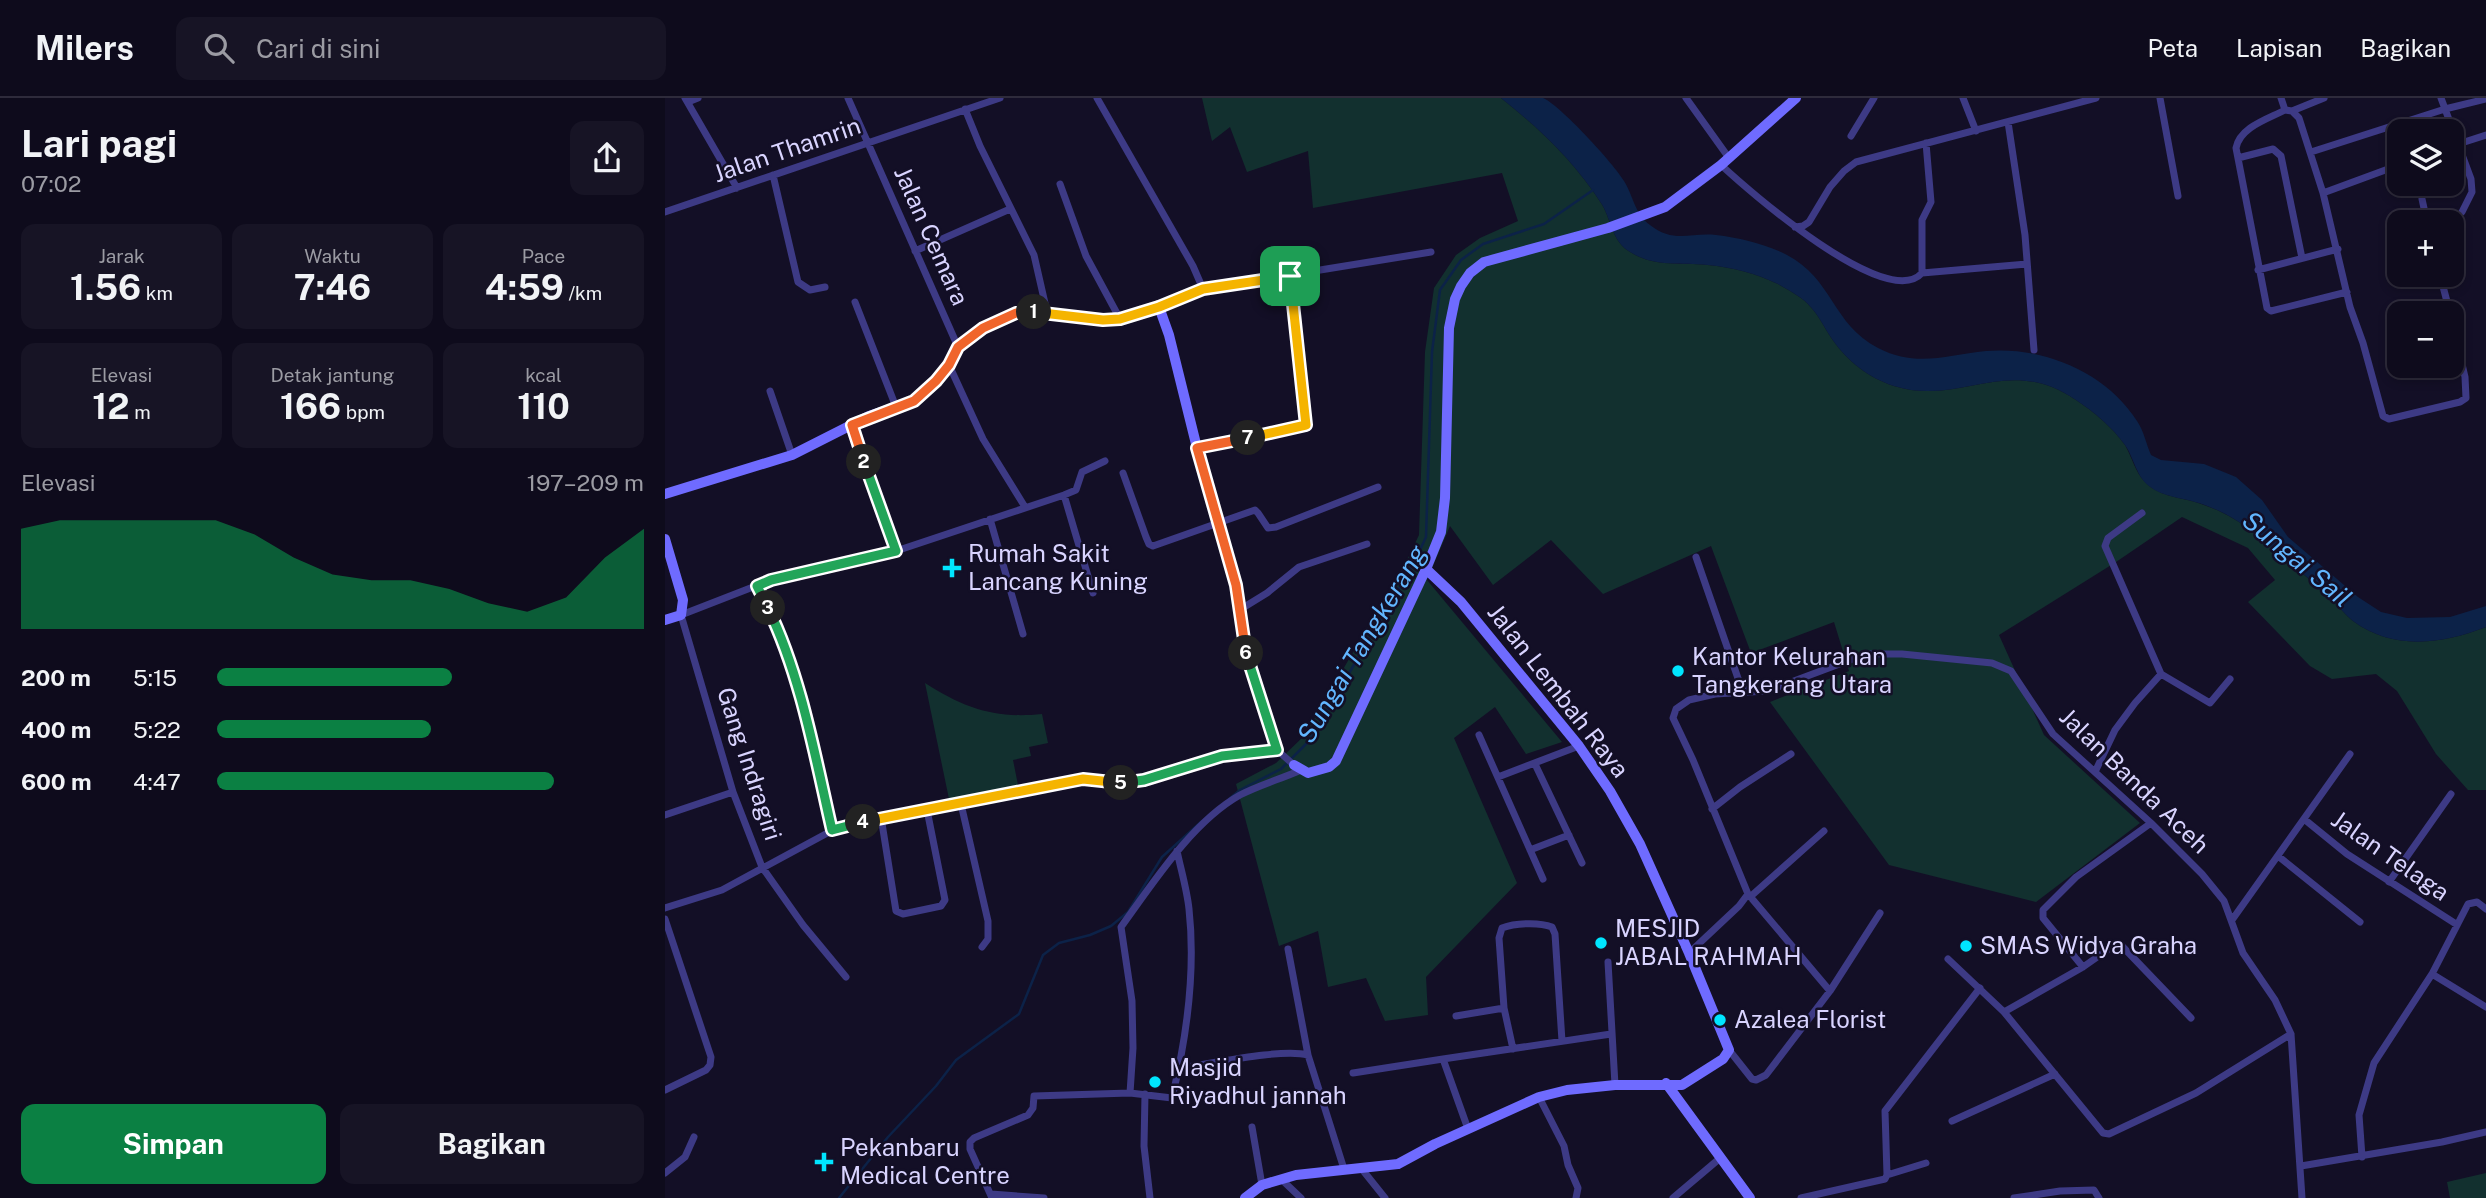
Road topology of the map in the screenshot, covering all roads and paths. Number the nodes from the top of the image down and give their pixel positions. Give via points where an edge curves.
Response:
1 (698, 98) edge
2 (848, 98) edge
3 (1000, 98) edge
4 (1097, 98) edge
5 (1686, 98) edge
6 (1796, 98) edge
7 (1874, 98) edge
8 (1963, 98) edge
9 (2096, 98) edge
10 (2160, 98) edge
11 (2281, 98) edge
12 (2324, 98) edge
13 (2441, 98) edge
14 (2486, 99) edge
15 (687, 100) edge
16 (2063, 102) edge
17 (2445, 108) junction
18 (965, 109) junction
19 (2288, 111) junction
20 (2448, 119) edge
21 (2008, 122) junction
22 (1976, 131) junction
23 (2486, 135) edge
24 (1851, 136) dead end
25 (2464, 141) edge
26 (867, 143) junction
27 (1926, 143) junction
28 (2311, 152) junction
29 (2238, 158) junction
30 (1725, 161) junction
31 (2464, 168) edge
32 (2387, 169) edge
33 (773, 175) junction
34 (1060, 184) dead end
35 (737, 188) junction
36 (2323, 192) junction
37 (2178, 196) dead end
38 (2422, 199) dead end
39 (1010, 209) junction
40 (2424, 210) edge
41 (2463, 210) edge
42 (665, 212) edge
43 (1795, 227) junction
44 (2338, 248) junction
45 (915, 251) junction
46 (1431, 252) dead end
47 (2302, 258) junction
48 (2027, 264) junction
49 (2258, 270) junction
50 (1922, 273) junction
51 (1290, 276) junction
52 (825, 288) dead end
53 (1203, 289) junction
54 (2347, 292) junction
55 (855, 302) dead end
56 (1159, 307) junction
57 (1047, 312) junction
58 (1120, 319) junction
59 (958, 347) junction
60 (2034, 349) dead end
61 (949, 365) junction
62 (2464, 373) edge
63 (770, 391) dead end
64 (896, 407) junction
65 (852, 425) junction
66 (1197, 448) junction
67 (792, 456) junction
68 (1105, 461) dead end
69 (1123, 473) dead end
70 (1378, 487) dead end
71 (665, 494) edge
72 (1064, 495) junction
73 (1025, 507) junction
74 (2142, 513) dead end
75 (990, 519) junction
76 (1220, 522) junction
77 (665, 539) edge
78 (1367, 544) dead end
79 (896, 551) junction
80 (1696, 557) dead end
81 (1426, 569) junction
82 (757, 586) junction
83 (1093, 593) dead end
84 (1241, 609) junction
85 (681, 615) junction
86 (665, 620) edge
87 (1023, 634) dead end
88 (2161, 674) junction
89 (2230, 679) dead end
90 (1751, 692) junction
91 (1479, 735) dead end
92 (1579, 746) junction
93 (1278, 751) junction
94 (1791, 754) dead end
95 (2350, 754) dead end
96 (1535, 764) junction
97 (1297, 768) junction
98 (2095, 772) junction
99 (1498, 777) junction
100 (733, 792) junction
101 (2451, 794) dead end
102 (961, 804) junction
103 (1712, 809) junction
104 (927, 810) junction
105 (665, 815) edge
106 (881, 817) junction
107 (2304, 819) junction
108 (2151, 823) junction
109 (832, 830) junction
110 (1824, 831) dead end
111 (1569, 835) junction
112 (1530, 850) junction
113 (1177, 851) junction
114 (2278, 856) junction
115 (1582, 863) dead end
116 (761, 866) junction
117 (1543, 879) dead end
118 (2389, 882) junction
119 (1749, 895) junction
120 (665, 908) edge
121 (2486, 909) edge
122 (1880, 914) dead end
123 (665, 919) edge
124 (2232, 920) junction
125 (2360, 922) dead end
126 (2456, 924) junction
127 (982, 947) dead end
128 (1288, 948) dead end
129 (1689, 953) junction
130 (1948, 959) dead end
131 (1608, 962) dead end
132 (2083, 967) junction
133 (2432, 974) junction
134 (846, 977) dead end
135 (1980, 988) junction
136 (1830, 991) junction
137 (2486, 1007) edge
138 (1504, 1009) junction
139 (2004, 1012) junction
140 (1456, 1016) dead end
141 (2191, 1018) dead end
142 (1611, 1034) junction
143 (2291, 1034) junction
144 (1562, 1041) junction
145 (1513, 1049) junction
146 (1729, 1050) junction
147 (1308, 1055) junction
148 (1443, 1059) junction
149 (1180, 1068) junction
150 (1353, 1073) dead end
151 (2055, 1074) junction
152 (1666, 1083) junction
153 (1615, 1085) junction
154 (665, 1090) edge
155 (1130, 1093) junction
156 (1145, 1094) junction
157 (1539, 1097) junction
158 (1952, 1121) dead end
159 (1252, 1127) dead end
160 (1468, 1129) junction
161 (2486, 1132) edge
162 (694, 1137) dead end
163 (2362, 1157) junction
164 (1719, 1159) junction
165 (1926, 1163) dead end
166 (2301, 1166) junction
167 (1361, 1168) junction
168 (1344, 1170) junction
169 (665, 1173) edge
170 (1887, 1175) junction
171 (1281, 1179) junction
172 (1262, 1185) junction
173 (992, 1196) edge
174 (1044, 1198) edge
175 (1150, 1198) edge
176 (1245, 1198) edge
177 (1301, 1198) edge
178 (1385, 1198) edge
179 (1576, 1198) edge
180 (1673, 1198) edge
181 (1750, 1198) edge
182 (1801, 1198) edge
183 (2014, 1198) edge
184 (2099, 1198) edge
185 (2302, 1198) edge

1 - 15 street
2 - 26 street, Jalan Cemara
3 - 18 street, Jalan Thamrin
4 - 53 street
5 - 30 street
6 - 30 street
7 - 24 street
8 - 22 street
9 - 16 street
10 - 37 street
11 - 19 street
12 - 19 street
13 - 17 street
14 - 17 street
15 - 35 street
16 - 21 street
17 - 20 street
17 - 28 street
18 - 26 street, Jalan Thamrin
18 - 39 street
19 - 28 street via 2299,118
19 - 29 street via 2238,137
21 - 22 street
21 - 48 street
22 - 27 street
23 - 25 street
26 - 33 street, Jalan Thamrin
26 - 45 street, Jalan Cemara
27 - 43 street via 1856,162 1829,187 1809,222
27 - 50 street via 1931,202 1921,220
28 - 36 street
29 - 47 street via 2273,149 2281,156
29 - 49 street
30 - 43 street via 1759,200
30 - 81 street via 1665,208 1647,216 1484,262 1470,273 1455,299 1449,328 1445,498 1441,532
31 - 41 street via 2472,189
32 - 36 street
33 - 35 street, Jalan Thamrin
33 - 52 street via 799,282 810,290
34 - 58 street via 1086,256
35 - 42 street, Jalan Thamrin
36 - 44 street
38 - 40 street
39 - 45 street
39 - 57 street via 1034,256
43 - 50 street via 1886,279 1915,279
44 - 47 street
44 - 54 street
45 - 59 street, Jalan Cemara
46 - 51 street, Jalan Cemara
47 - 49 street
48 - 50 street
48 - 60 street
49 - 54 street via 2271,311
51 - 53 street, Jalan Cemara
51 - 66 street via 1306,425
53 - 56 street, Jalan Cemara
54 - 62 street via 2383,416 2389,419 2460,402 2466,398
55 - 64 street
56 - 58 street, Jalan Cemara
56 - 66 street
57 - 58 street, Jalan Cemara
57 - 59 street, Jalan Cemara via 1016,313 983,328
59 - 61 street, Jalan Cemara
61 - 64 street, Jalan Cemara via 925,393
61 - 73 street via 983,439
63 - 67 street
64 - 65 street, Jalan Cemara
65 - 67 street, Jalan Cemara
65 - 79 street
66 - 76 street
67 - 71 street, Jalan Cemara
68 - 72 street via 1082,472 1076,490
69 - 76 street via 1149,544
70 - 76 street via 1276,527 1268,528 1255,510
72 - 73 street
72 - 83 street
73 - 75 street
74 - 88 street via 2108,538 2105,546
75 - 79 street
75 - 87 street
76 - 84 street
77 - 85 street, Gang Indragiri via 683,600
78 - 84 street via 1299,567
79 - 82 street
80 - 90 street via 1741,687
81 - 92 street, Jalan Lembah Raya via 1461,602
81 - 97 street via 1336,761 1319,772
82 - 85 street
82 - 109 street via 776,625 799,695
84 - 93 street via 1246,654
85 - 86 street
85 - 100 street, Gang Indragiri
88 - 89 street via 2210,703
88 - 98 street via 2115,730
90 - 98 street, Jalan Banda Aceh via 1777,688 1866,654 1992,663 2011,671 2053,734
90 - 103 street, Jalan Banda Aceh via 1715,694 1689,700 1676,709 1673,718
91 - 99 street
92 - 96 street
92 - 129 street, Jalan Lembah Raya via 1640,844
93 - 97 street
93 - 102 street via 1222,756 1144,780 1083,779
94 - 103 street
95 - 107 street, Jalan Telaga
96 - 99 street
96 - 111 street
97 - 113 street via 1241,795
98 - 108 street, Jalan Banda Aceh
99 - 112 street
100 - 105 street
100 - 116 street, Gang Indragiri
101 - 118 street
102 - 104 street
102 - 127 street via 988,921 988,939
103 - 119 street, Jalan Banda Aceh
104 - 106 street
104 - 106 street via 945,900 941,906 903,914 896,911
106 - 109 street
107 - 114 street, Jalan Telaga
107 - 118 street, Jalan Telaga
108 - 124 street, Jalan Banda Aceh via 2221,897
108 - 132 street via 2076,877 2043,910 2043,918
109 - 116 street
110 - 119 street
111 - 112 street
111 - 115 street
112 - 117 street
113 - 149 street via 1189,908 1191,950 1190,1007
113 - 155 street via 1121,927 1132,1001
114 - 124 street, Jalan Telaga
114 - 125 street
116 - 120 street via 722,890
116 - 134 street, Gang Indragiri
118 - 126 street, Jalan Telaga
119 - 129 street
119 - 136 street, Jalan Banda Aceh
121 - 126 street via 2477,902 2468,904
122 - 136 street
123 - 154 street via 711,1057 706,1070
124 - 143 street, Jalan Banda Aceh via 2243,953 2275,1000
126 - 133 street
128 - 147 street
129 - 146 street, Jalan Lembah Raya
130 - 135 street
131 - 142 street
132 - 139 street
132 - 141 street via 2113,946 2122,946
133 - 137 street
133 - 163 street via 2374,1063 2359,1115
135 - 139 street
135 - 170 street via 1885,1111
136 - 146 street via 1766,1075 1752,1079
138 - 140 street
138 - 144 street via 1502,928 1552,927
138 - 145 street
139 - 151 street
142 - 144 street
142 - 153 street
143 - 151 street via 2196,1093 2109,1135
143 - 166 street, Jalan Banda Aceh
144 - 145 street
145 - 148 street
146 - 152 street via 1723,1059 1682,1085
147 - 149 street via 1260,1056
147 - 168 street
148 - 150 street
148 - 160 street
149 - 156 street via 1173,1098
151 - 158 street
152 - 153 street
152 - 164 street
153 - 157 street
155 - 156 street
155 - 173 street via 1036,1095 1028,1115 974,1138 970,1149
156 - 175 street
157 - 160 street
157 - 179 street via 1564,1146 1578,1188
159 - 172 street
160 - 167 street via 1398,1164
161 - 163 street
162 - 169 street via 685,1157
163 - 166 street
164 - 180 street
164 - 181 street
165 - 170 street
166 - 185 street, Jalan Banda Aceh
167 - 168 street
167 - 178 street
168 - 171 street
170 - 182 street via 1876,1182
171 - 172 street
171 - 177 street
172 - 176 street
173 - 174 street
183 - 184 street via 2081,1190 2094,1191

